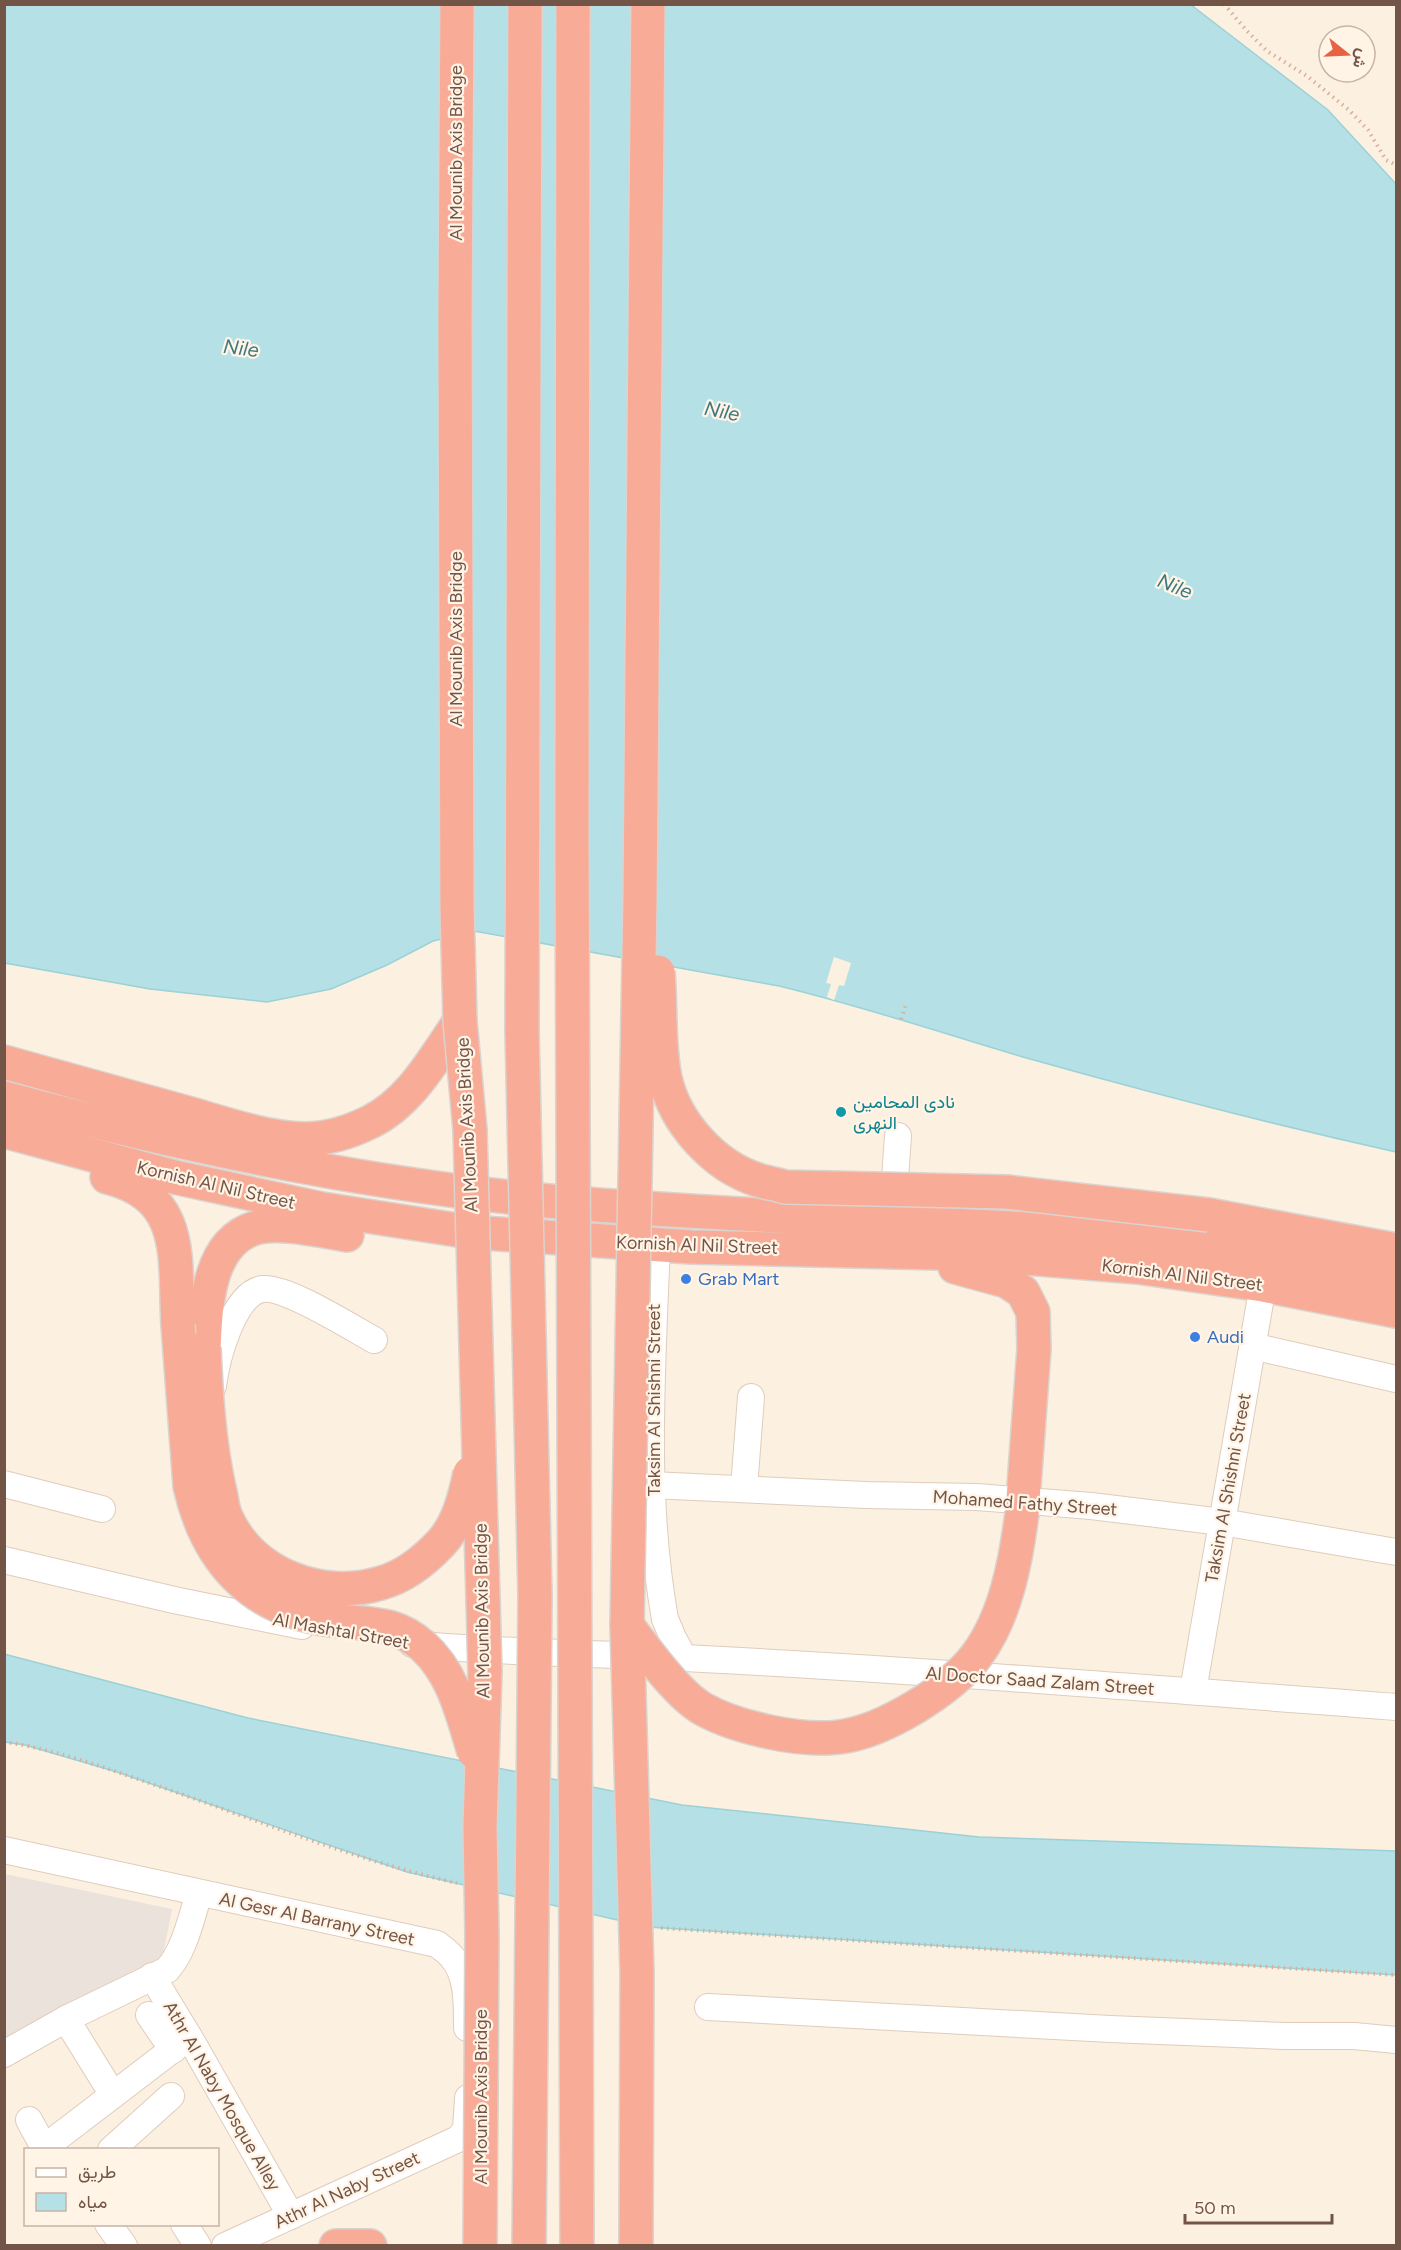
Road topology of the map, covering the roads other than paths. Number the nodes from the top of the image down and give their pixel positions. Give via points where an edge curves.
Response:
1 (458, 4) edge
2 (525, 4) edge
3 (573, 4) edge
4 (648, 4) edge
5 (640, 901) junction
6 (460, 1021) junction
7 (4, 1062) edge
8 (4, 1098) edge
9 (4, 1133) edge
10 (898, 1136) dead end
11 (470, 1232) junction
12 (892, 1236) junction
13 (657, 1245) junction
14 (1396, 1250) edge
15 (1396, 1279) edge
16 (1263, 1285) junction
17 (1396, 1311) edge
18 (374, 1340) dead end
19 (1252, 1346) junction
20 (1396, 1380) edge
21 (751, 1397) dead end
22 (478, 1402) junction
23 (4, 1484) edge
24 (651, 1485) junction
25 (744, 1488) junction
26 (1022, 1507) junction
27 (102, 1509) dead end
28 (1222, 1522) junction
29 (1396, 1552) edge
30 (4, 1560) edge
31 (287, 1623) junction
32 (627, 1625) junction
33 (684, 1658) junction
34 (1193, 1691) junction
35 (1396, 1707) edge
36 (481, 1773) junction
37 (4, 1850) edge
38 (199, 1894) junction
39 (152, 1976) junction
40 (708, 2007) dead end
41 (149, 2015) dead end
42 (66, 2019) junction
43 (1396, 2040) edge
44 (181, 2044) junction
45 (4, 2054) edge
46 (113, 2095) junction
47 (171, 2096) dead end
48 (28, 2120) dead end
49 (466, 2130) joint
50 (123, 2145) edge
51 (291, 2216) junction
52 (109, 2226) edge
53 (185, 2226) edge
54 (124, 2246) edge
55 (198, 2246) edge
56 (225, 2246) edge
57 (336, 2246) edge
58 (369, 2246) edge
59 (480, 2246) edge
60 (529, 2246) edge
61 (577, 2246) edge
62 (636, 2246) edge

1 - 6 highway, Al Mounib Axis Bridge, bridge via 455,345
2 - 60 highway, bridge via 522,1031 535,1596
3 - 61 highway, bridge
4 - 5 highway, bridge
5 - 14 highway, bridge via 658,967 665,1078 672,1103 688,1128 731,1167 785,1187 1007,1191 1209,1215
5 - 32 highway, bridge
6 - 7 highway via 399,1102 371,1122 339,1134 305,1139 217,1121
6 - 22 highway, Al Mounib Axis Bridge, bridge via 470,1130
8 - 12 highway, Kornish Al Nil Street via 181,1143 295,1166 557,1202
9 - 11 highway, Kornish Al Nil Street via 174,1177 322,1209
9 - 36 highway, bridge via 27,1152 45,1160 132,1184 158,1205 167,1220 172,1236 190,1486 204,1533 216,1554 249,1589 292,1612 385,1625 422,1645 448,1677
10 - 12 street
11 - 13 highway, Kornish Al Nil Street
11 - 22 highway, bridge via 416,1242 283,1226 255,1228 230,1243 215,1268 206,1305 204,1348 210,1434 226,1518 247,1548 275,1571 309,1586 346,1590 382,1583 415,1567 442,1542 460,1511 470,1475
12 - 13 highway, Kornish Al Nil Street
12 - 15 highway, Kornish Al Nil Street via 1096,1233 1254,1254
12 - 16 highway, Kornish Al Nil Street via 978,1254 1137,1267
12 - 26 highway via 1006,1281 1023,1292 1033,1312 1034,1349
13 - 24 street, Taksim Al Shishni Street
16 - 17 highway, Kornish Al Nil Street
16 - 19 street, Taksim Al Shishni Street
18 - 31 street via 306,1302 263,1288 243,1300 215,1369 210,1406 211,1481 239,1550 290,1592
19 - 20 street
19 - 28 street, Taksim Al Shishni Street
21 - 25 street
22 - 36 highway, Al Mounib Axis Bridge, bridge via 485,1672
23 - 27 street
24 - 25 street, Mohamed Fathy Street
24 - 33 street, Taksim Al Shishni Street via 664,1611
25 - 26 street, Mohamed Fathy Street via 977,1497
26 - 28 street, Mohamed Fathy Street via 1090,1506
26 - 32 highway, bridge via 1010,1581 978,1654 951,1682 914,1708 878,1726 839,1737 789,1736 738,1724 701,1708 674,1683
28 - 29 street, Mohamed Fathy Street
28 - 34 street, Taksim Al Shishni Street
30 - 31 street, Al Mashtal Street
31 - 33 street, Al Mashtal Street via 374,1640 459,1648
32 - 62 highway, bridge via 637,1973
33 - 34 street, Al Doctor Saad Zalam Street
34 - 35 street, Al Doctor Saad Zalam Street
36 - 59 highway, Al Mounib Axis Bridge, bridge
37 - 38 street, Al Gesr Al Barrany Street
38 - 39 street via 175,1961 167,1970
38 - 49 street, Al Gesr Al Barrany Street via 437,1944 453,1958 463,1977 467,2004
39 - 42 street
39 - 44 street, Athr Al Naby Mosque Alley
40 - 43 street via 1075,2028
41 - 44 street
42 - 45 street
42 - 46 street
44 - 46 street
44 - 51 street, Athr Al Naby Mosque Alley
46 - 48 street via 47,2145
47 - 50 street
49 - 51 street, Athr Al Naby Street via 458,2139
51 - 56 street, Athr Al Naby Street
52 - 54 street
53 - 55 street
57 - 58 highway

